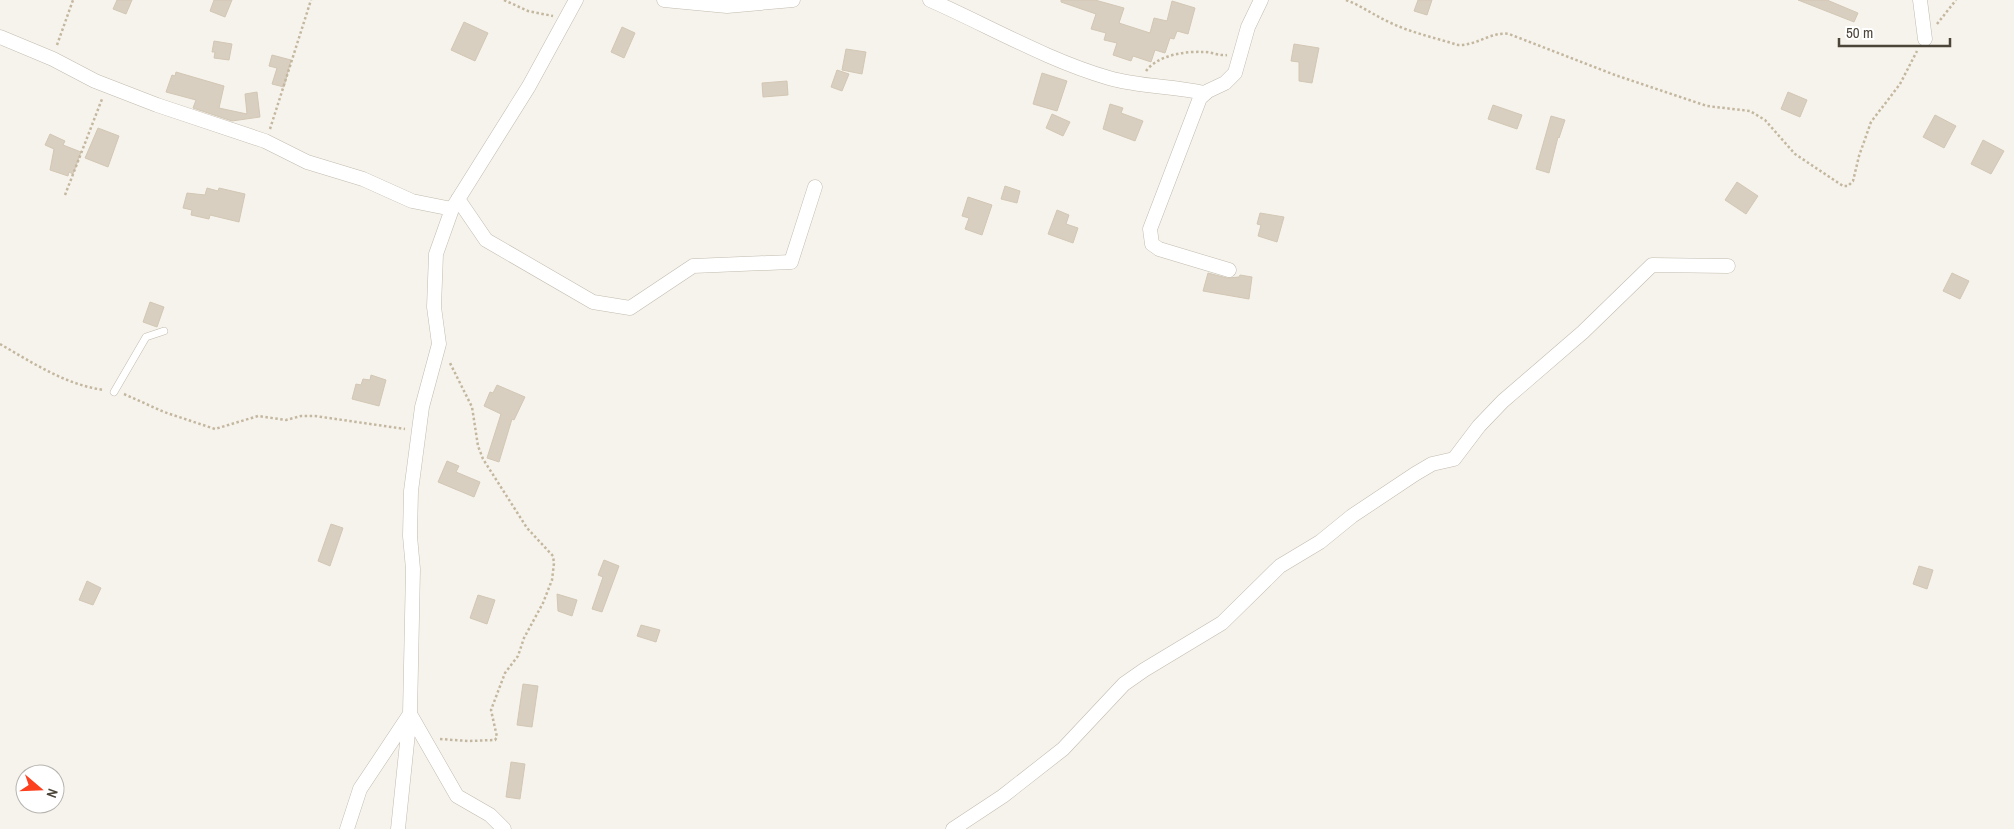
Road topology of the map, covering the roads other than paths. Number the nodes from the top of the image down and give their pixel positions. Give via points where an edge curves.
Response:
1 (576, 0) edge
2 (664, 0) edge
3 (793, 0) edge
4 (930, 0) edge
5 (1261, 0) edge
6 (1920, 0) edge
7 (0, 37) edge
8 (1925, 39) road end
9 (1204, 93) junction
10 (815, 187) dead end
11 (455, 204) junction
12 (1728, 266) dead end
13 (1228, 270) dead end
14 (164, 331) dead end
15 (114, 392) road end
16 (410, 714) junction
17 (347, 829) edge
18 (398, 829) edge
19 (504, 829) edge
20 (953, 829) edge

1 - 11 street via 529,86
2 - 3 street via 727,6
4 - 9 street via 1087,71 1122,82
5 - 9 street via 1250,21 1231,78
6 - 8 street
7 - 11 street via 156,106 265,141 307,162 364,179 412,201
9 - 13 street via 1156,211 1150,238 1158,249
10 - 11 street via 791,262 694,266 630,308 593,302 486,240
11 - 16 street via 439,242 434,268 434,307 439,344 422,407 411,512 414,569
12 - 20 street via 1652,264 1583,332 1503,401 1454,459 1432,464 1415,474 1352,516 1320,542 1280,566 1222,623 1124,684 1063,749 1003,796
14 - 15 lane via 146,337
16 - 17 street via 360,789
16 - 18 street
16 - 19 street via 457,796 490,815

